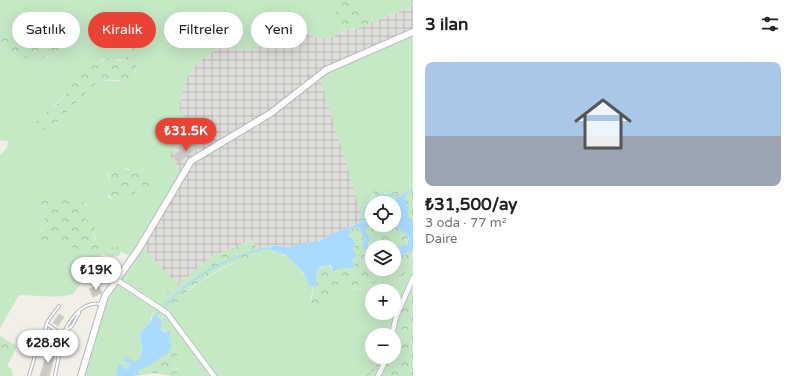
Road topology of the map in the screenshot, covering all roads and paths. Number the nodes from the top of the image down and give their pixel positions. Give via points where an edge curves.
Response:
1 (413, 32) edge
2 (413, 278) edge
3 (117, 280) junction
4 (102, 304) junction
5 (59, 306) dead end
6 (79, 313) junction
7 (47, 324) junction
8 (394, 328) edge
9 (64, 332) junction
10 (61, 334) junction
11 (47, 336) junction
12 (58, 337) junction
13 (46, 340) junction
14 (57, 344) junction
15 (378, 364) edge
16 (384, 364) edge
17 (29, 376) edge
18 (55, 376) edge
19 (81, 376) edge
20 (214, 376) edge
21 (367, 376) edge
22 (378, 376) edge

1 - 3 street via 326,70 271,113 191,161 151,230
2 - 8 street
3 - 4 street
3 - 20 street via 167,313
4 - 6 lane via 89,304
4 - 19 street
5 - 7 lane
6 - 9 lane via 72,318
6 - 9 lane via 72,326
7 - 10 lane
7 - 11 lane via 44,331
9 - 10 lane
10 - 12 lane
11 - 12 lane via 53,334
11 - 13 lane
12 - 14 lane
13 - 14 lane via 50,346
13 - 17 lane via 38,345
14 - 18 lane via 59,355
15 - 21 path
16 - 22 street

